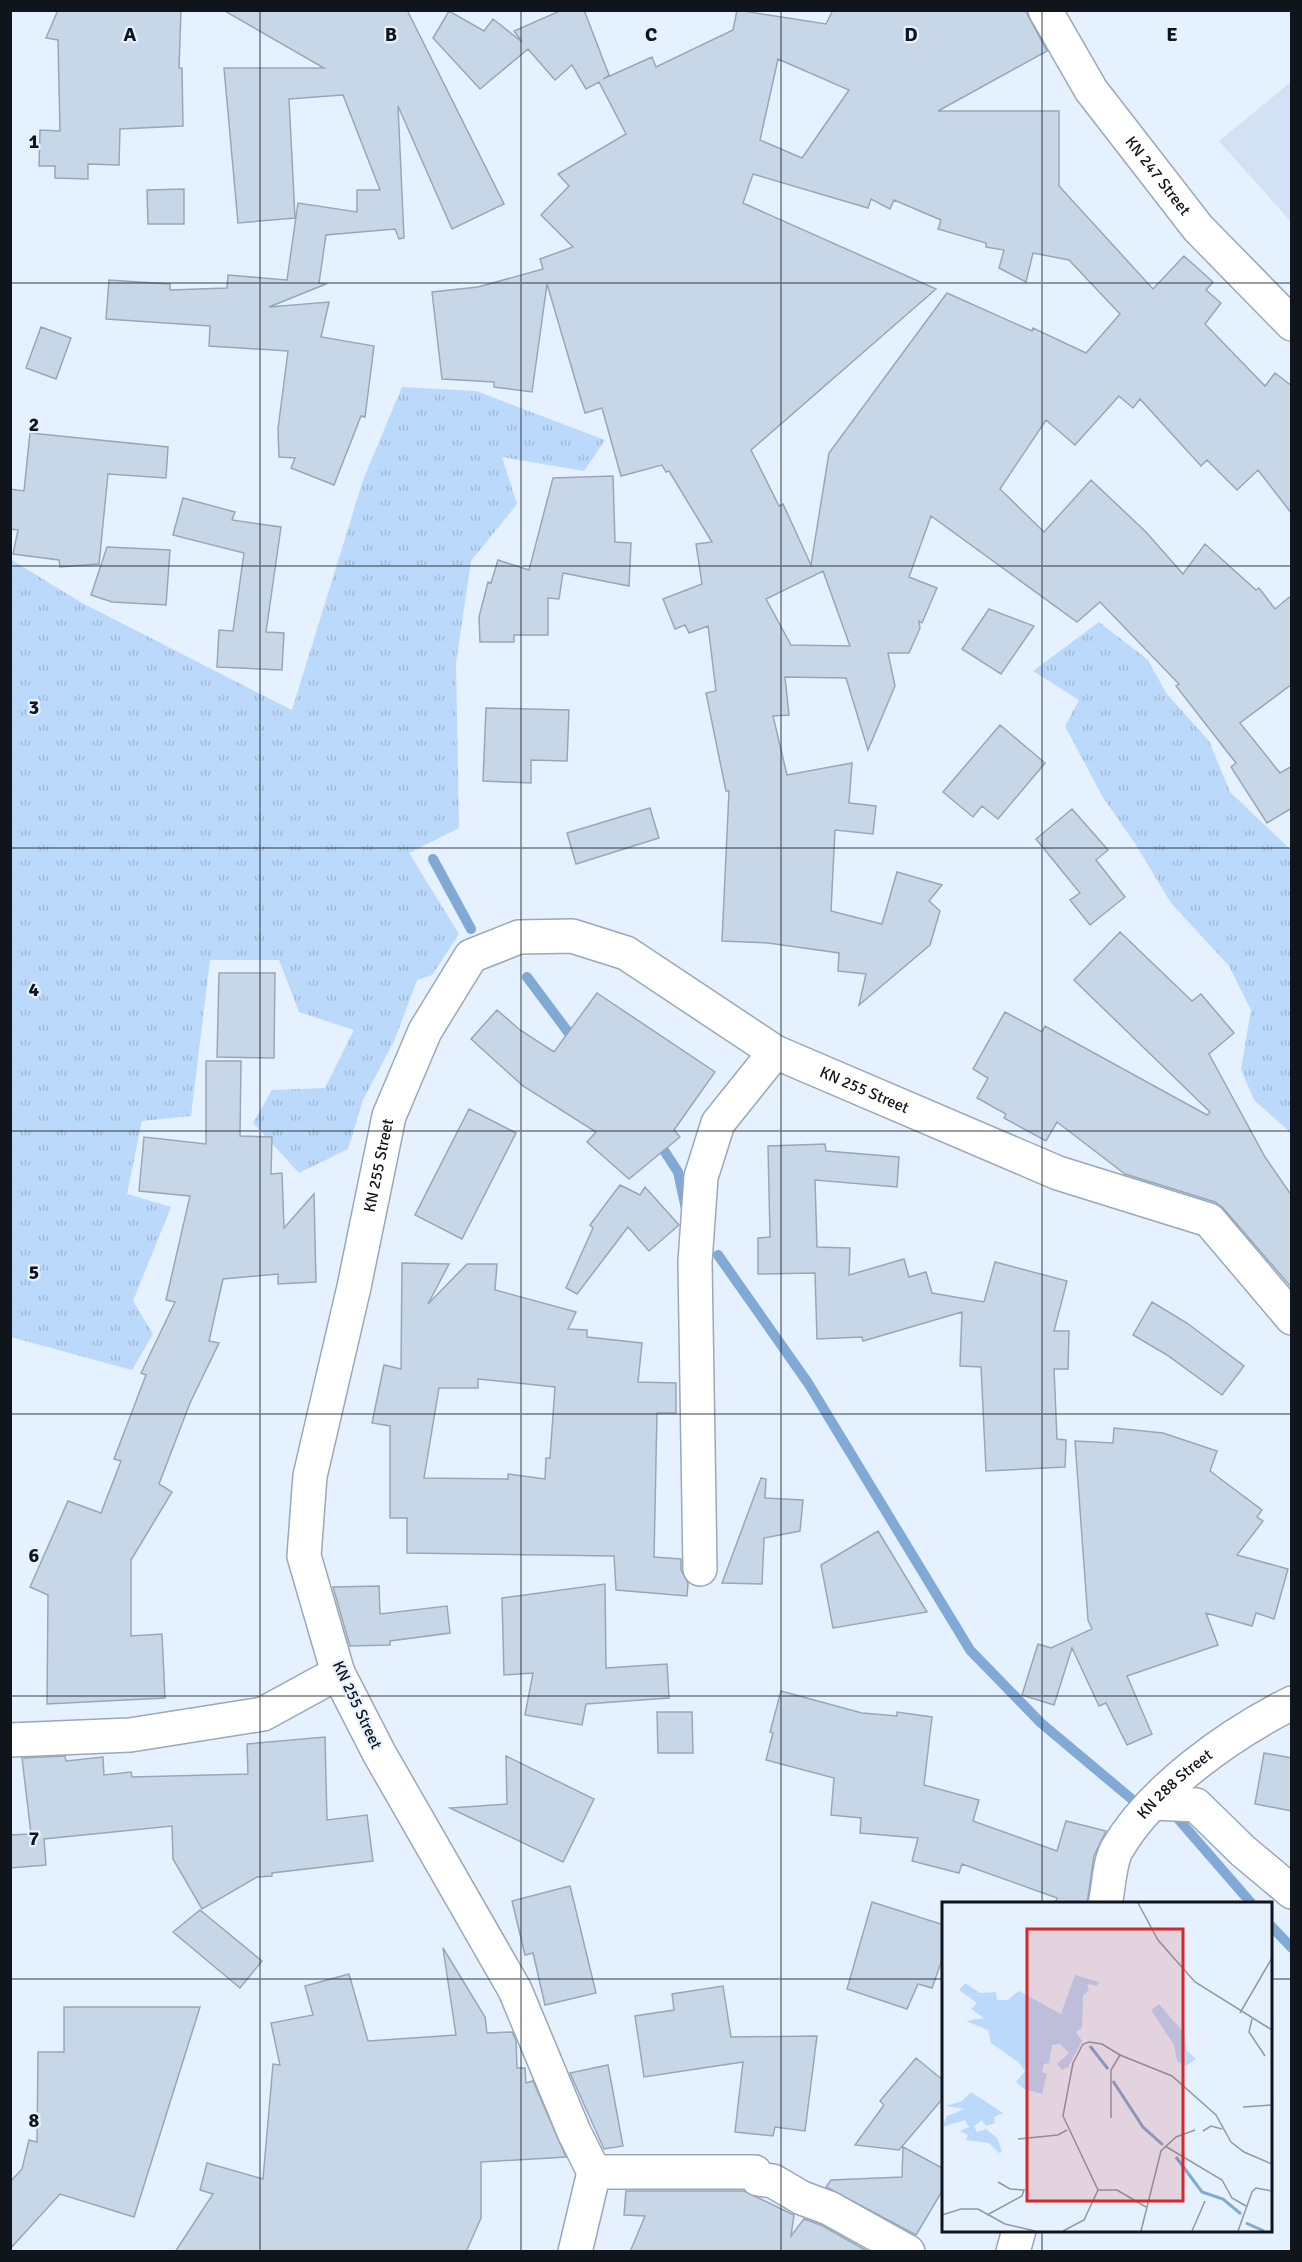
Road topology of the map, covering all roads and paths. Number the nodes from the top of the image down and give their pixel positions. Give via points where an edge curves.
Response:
1 (1045, 10) edge
2 (1292, 324) edge
3 (775, 1052) junction
4 (1292, 1318) edge
5 (700, 1569) dead end
6 (338, 1673) junction
7 (1292, 1703) edge
8 (10, 1740) edge
9 (1153, 1803) junction
10 (1292, 1892) edge
11 (1106, 1902) edge
12 (594, 2172) junction
13 (1018, 2232) edge
14 (575, 2252) edge
15 (908, 2252) edge
16 (1013, 2252) edge

1 - 2 street, KN 247 Street via 1091,90 1190,219
3 - 4 street, KN 255 Street via 1058,1173 1209,1221
3 - 5 street via 718,1123 701,1177 695,1262
3 - 6 street, KN 255 Street via 626,953 572,936 519,938 471,956 425,1031 389,1116 310,1476 304,1556
6 - 8 street via 263,1714 130,1735
6 - 12 street, KN 255 Street via 379,1753 515,1990
7 - 9 street, KN 288 Street via 1245,1727
9 - 10 street via 1196,1805
9 - 11 street, KN 288 Street via 1116,1851
12 - 14 street
12 - 15 street via 754,2172 758,2179 774,2181
13 - 16 street

